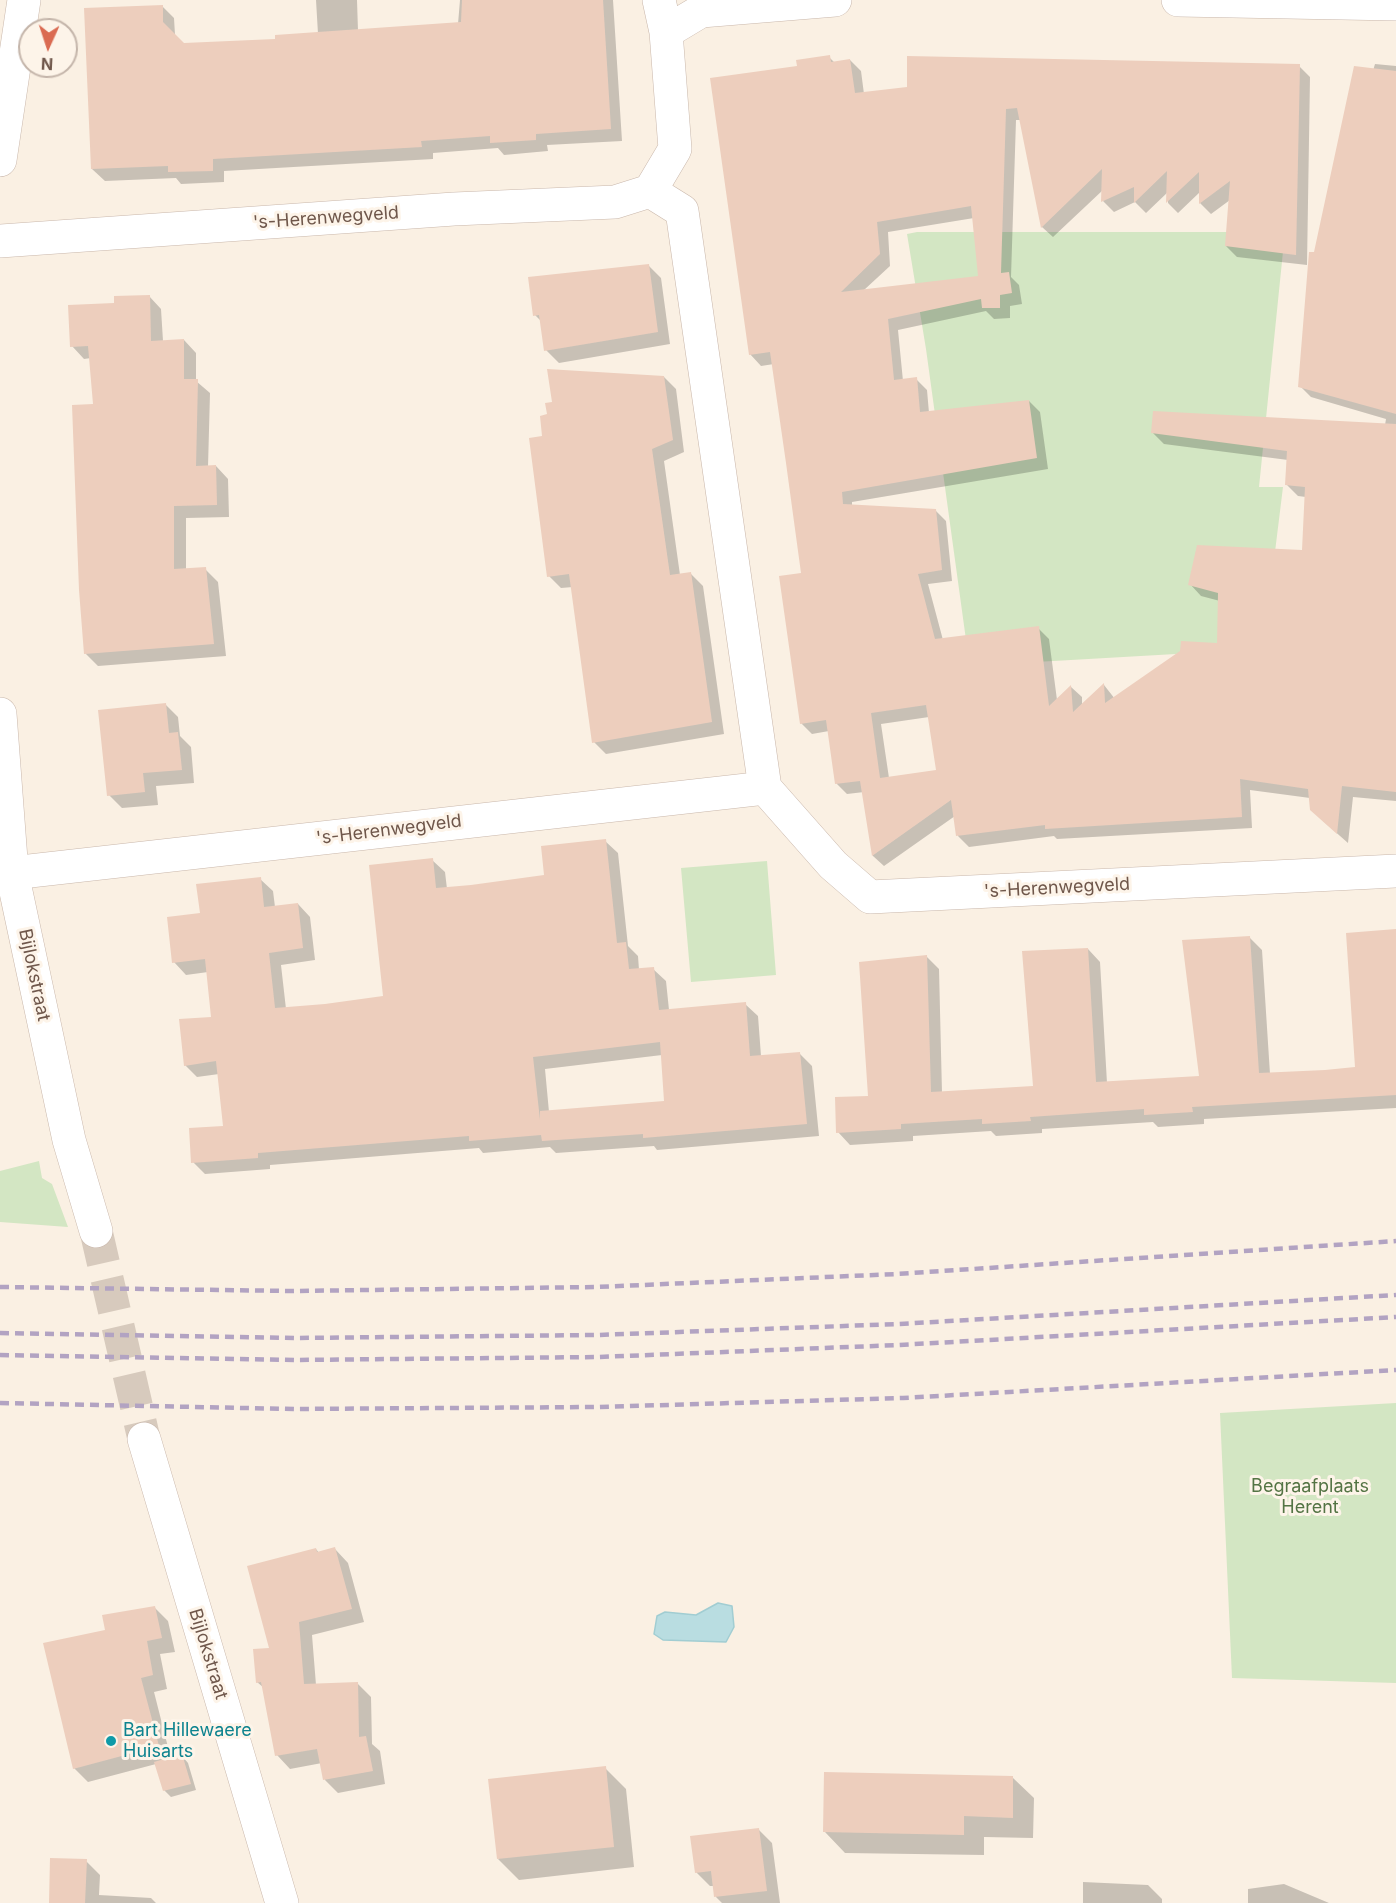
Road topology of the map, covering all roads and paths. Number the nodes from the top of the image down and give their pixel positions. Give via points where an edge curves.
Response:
1 (24, 0) edge
2 (659, 0) edge
3 (835, 0) edge
4 (1178, 0) edge
5 (1396, 4) edge
6 (666, 32) junction
7 (0, 160) edge
8 (650, 191) junction
9 (0, 241) edge
10 (0, 714) edge
11 (765, 788) junction
12 (1396, 871) edge
13 (12, 873) junction
14 (96, 1231) tunnel mouth
15 (144, 1439) tunnel mouth
16 (282, 1903) edge

1 - 7 street
2 - 6 street
3 - 6 street via 701,11
4 - 5 street
6 - 8 street via 675,149
8 - 9 street, 's-Herenwegveld via 615,202
8 - 11 street via 682,211
10 - 13 street, Bijlokstraat
11 - 12 street, 's-Herenwegveld via 832,865 870,897
11 - 13 street, 's-Herenwegveld
13 - 14 street, Bijlokstraat via 69,1140
15 - 16 street, Bijlokstraat

